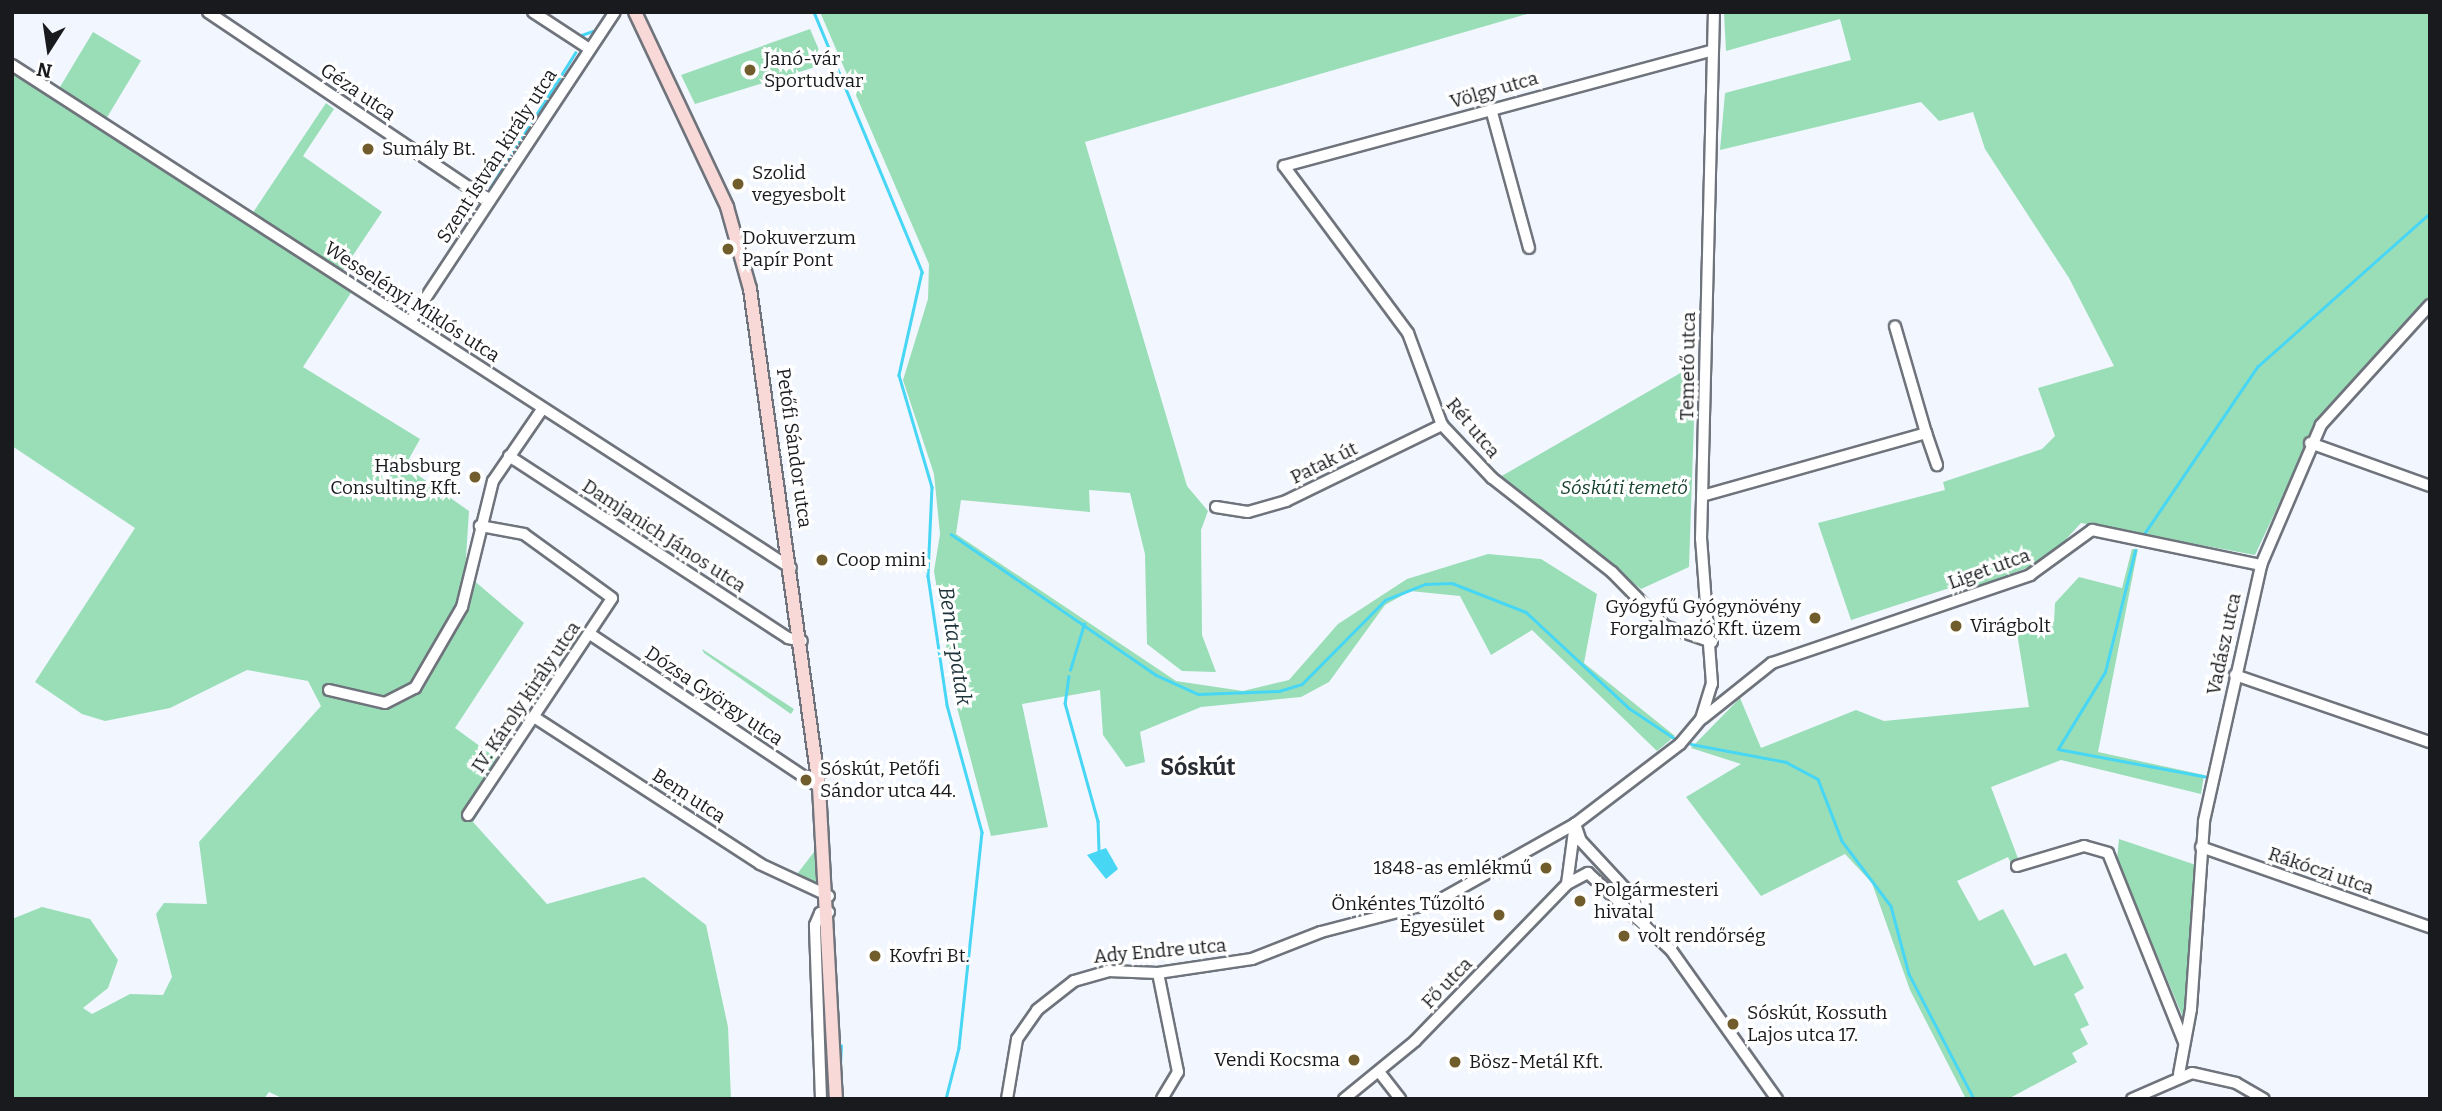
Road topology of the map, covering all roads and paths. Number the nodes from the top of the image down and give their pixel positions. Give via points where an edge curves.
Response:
1 (208, 12) edge
2 (533, 12) edge
3 (615, 12) edge
4 (635, 12) edge
5 (1714, 12) edge
6 (588, 48) junction
7 (1713, 50) junction
8 (12, 65) edge
9 (1491, 109) junction
10 (1284, 166) joint
11 (489, 201) junction
12 (1529, 248) dead end
13 (2429, 306) edge
14 (411, 320) junction
15 (1895, 326) dead end
16 (543, 408) junction
17 (1442, 425) junction
18 (1926, 433) junction
19 (2309, 443) junction
20 (509, 456) junction
21 (1937, 465) dead end
22 (2430, 486) edge
23 (1702, 496) junction
24 (1216, 507) dead end
25 (480, 526) junction
26 (2261, 565) junction
27 (792, 568) junction
28 (590, 634) junction
29 (802, 640) junction
30 (1712, 642) junction
31 (2235, 675) junction
32 (1712, 684) junction
33 (329, 690) dead end
34 (1731, 692) junction
35 (534, 717) junction
36 (1701, 719) junction
37 (2430, 742) edge
38 (819, 787) junction
39 (468, 815) dead end
40 (1575, 824) junction
41 (1548, 840) junction
42 (2201, 847) junction
43 (1566, 856) junction
44 (2017, 866) dead end
45 (1567, 884) junction
46 (829, 896) junction
47 (830, 912) junction
48 (1640, 918) junction
49 (2430, 928) edge
50 (1158, 973) junction
51 (2185, 1044) junction
52 (1380, 1073) junction
53 (2179, 1074) junction
54 (821, 1099) edge
55 (836, 1099) edge
56 (1007, 1099) edge
57 (1162, 1099) edge
58 (1344, 1099) edge
59 (1400, 1099) edge
60 (1777, 1099) edge
61 (2132, 1099) edge
62 (2264, 1099) edge

1 - 11 street, Géza utca
2 - 6 street
3 - 6 street, Szent István király utca
4 - 27 main road, Petőfi Sándor utca via 738,233
5 - 7 street, Temető utca
6 - 11 street, Szent István király utca
7 - 9 street, Völgy utca
7 - 23 street, Temető utca
8 - 14 street, Wesselényi Miklós utca
9 - 10 street, Völgy utca
9 - 12 street
10 - 17 street, Rét utca via 1408,332
11 - 14 street, Szent István király utca
13 - 19 street, Vadász utca via 2340,399
14 - 16 street, Wesselényi Miklós utca
15 - 18 street
16 - 20 street
16 - 27 street, Wesselényi Miklós utca
17 - 24 street, Patak út via 1286,501 1248,512
17 - 30 street, Rét utca via 1517,500 1612,572 1665,626
18 - 21 street
18 - 23 street
19 - 22 street
19 - 26 street, Vadász utca
20 - 25 street
20 - 29 street, Damjanich János utca via 788,638
23 - 30 street, Temető utca
25 - 28 street, IV. Károly király utca via 524,534 612,597
25 - 33 street via 462,607 415,688 385,703
26 - 31 street, Vadász utca
26 - 34 street, Liget utca via 2092,530 2030,575 1787,656
27 - 29 main road, Petőfi Sándor utca
28 - 35 street, IV. Károly király utca
28 - 38 street, Dózsa György utca
29 - 38 main road, Petőfi Sándor utca
30 - 32 street, Temető utca
31 - 37 street
31 - 42 street, Vadász utca
32 - 34 street
32 - 36 street, Temető utca
34 - 36 street, Liget utca
35 - 39 street, IV. Károly király utca
35 - 46 street, Bem utca via 760,864
36 - 40 street, Liget utca via 1680,744
38 - 46 main road, Petőfi Sándor utca
40 - 41 street, Ady Endre utca
40 - 43 street
40 - 48 street via 1581,841 1634,898
41 - 43 street
41 - 50 street, Ady Endre utca via 1450,898 1321,932 1252,959
42 - 49 street, Rákóczi utca
42 - 51 street, Vadász utca
43 - 45 street
44 - 51 street via 2084,846 2108,853
45 - 48 street via 1583,873 1594,874
45 - 52 street, Fő utca
46 - 47 main road, Petőfi Sándor utca
47 - 54 street via 816,917 815,925
47 - 55 main road, Petőfi Sándor utca
48 - 60 street via 1695,978
50 - 56 street, Ady Endre utca via 1097,973 1047,1000 1017,1039
50 - 57 street via 1178,1072
51 - 53 street, Vadász utca
52 - 58 street, Fő utca
52 - 59 street
53 - 61 street
53 - 62 street via 2220,1077

